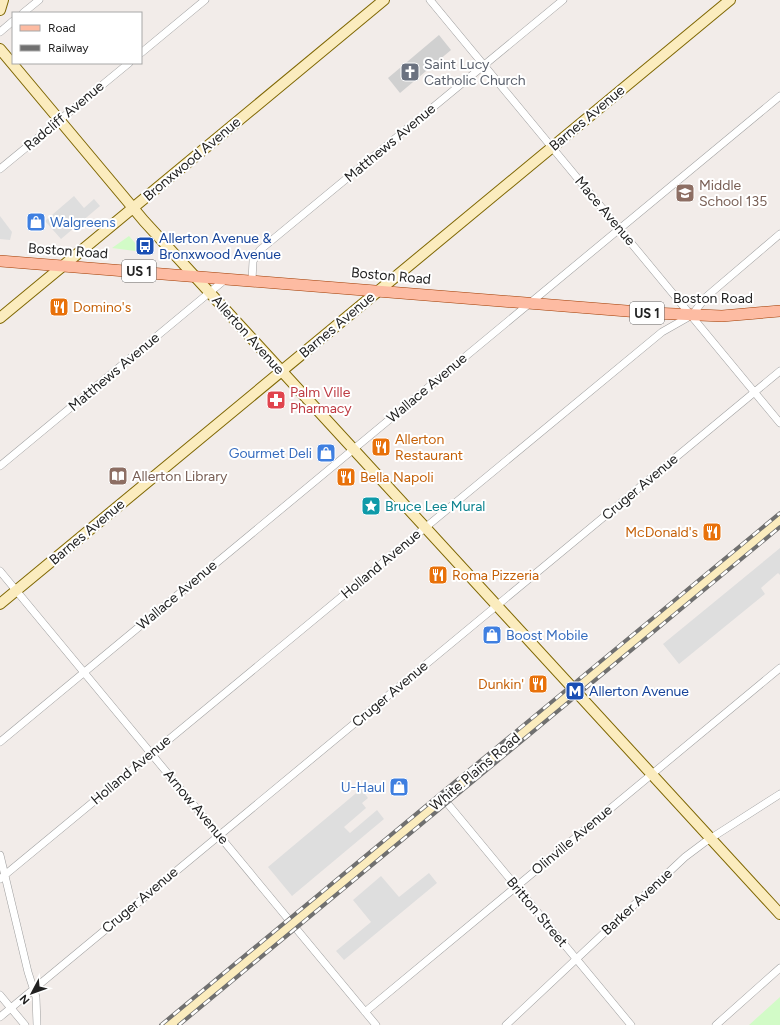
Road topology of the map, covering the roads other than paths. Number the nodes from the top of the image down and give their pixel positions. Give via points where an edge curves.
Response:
1 (3, 0) edge
2 (38, 0) edge
3 (205, 0) edge
4 (384, 0) edge
5 (430, 0) edge
6 (563, 0) edge
7 (730, 0) edge
8 (0, 10) edge
9 (24, 12) edge
10 (12, 22) edge
11 (0, 32) edge
12 (0, 49) edge
13 (142, 52) edge
14 (12, 64) edge
15 (12, 64) edge
16 (127, 64) edge
17 (484, 65) junction
18 (780, 96) edge
19 (59, 121) junction
20 (552, 147) junction
21 (0, 169) edge
22 (132, 208) junction
23 (620, 229) junction
24 (780, 234) edge
25 (0, 260) edge
26 (62, 266) junction
27 (194, 275) junction
28 (227, 278) junction
29 (252, 280) junction
30 (379, 290) junction
31 (210, 293) junction
32 (531, 303) junction
33 (780, 311) edge
34 (692, 314) junction
35 (0, 318) edge
36 (281, 371) junction
37 (780, 371) edge
38 (755, 392) junction
39 (780, 422) edge
40 (353, 450) junction
41 (0, 466) edge
42 (780, 519) edge
43 (425, 528) junction
44 (0, 571) edge
45 (16, 590) junction
46 (0, 604) edge
47 (497, 606) junction
48 (780, 668) edge
49 (84, 672) junction
50 (574, 690) junction
51 (0, 742) edge
52 (152, 754) junction
53 (652, 774) junction
54 (780, 794) edge
55 (443, 798) junction
56 (219, 836) junction
57 (710, 839) junction
58 (0, 855) edge
59 (2, 877) edge
60 (516, 886) junction
61 (780, 914) edge
62 (292, 923) junction
63 (576, 958) junction
64 (780, 968) edge
65 (33, 989) junction
66 (0, 995) edge
67 (11, 1008) junction
68 (365, 1012) junction
69 (0, 1017) edge
70 (25, 1025) edge
71 (36, 1025) edge
72 (169, 1025) edge
73 (376, 1025) edge
74 (506, 1025) edge
75 (631, 1025) edge
76 (716, 1025) edge

1 - 8 main road
2 - 9 street
3 - 13 street
4 - 22 main road, Bronxwood Avenue
5 - 17 street, Mace Avenue
6 - 17 street, Matthews Avenue
7 - 20 main road, Barnes Avenue
10 - 11 street
12 - 15 main road, Allerton Avenue
14 - 19 main road, Allerton Avenue
16 - 19 street, Radcliff Avenue
17 - 20 street, Mace Avenue
17 - 29 street, Matthews Avenue via 260,250 253,261
18 - 23 street, Wallace Avenue
19 - 21 street, Radcliff Avenue
19 - 22 main road, Allerton Avenue
20 - 23 street, Mace Avenue
20 - 30 main road, Barnes Avenue
22 - 26 main road, Bronxwood Avenue
22 - 27 main road, Allerton Avenue
23 - 32 street, Wallace Avenue
23 - 34 street, Mace Avenue
24 - 34 street, Holland Avenue via 706,297
25 - 26 main road, Boston Road / US 1
26 - 27 main road, Boston Road / US 1
26 - 35 main road, Bronxwood Avenue
27 - 28 main road, Boston Road / US 1
27 - 31 main road, Allerton Avenue
28 - 29 main road, Boston Road / US 1
28 - 31 street, Matthews Avenue
29 - 30 main road, Boston Road / US 1
30 - 32 main road, Boston Road / US 1
30 - 36 main road, Barnes Avenue
31 - 36 main road, Allerton Avenue
31 - 41 street, Matthews Avenue
32 - 34 main road, Boston Road / US 1
32 - 40 street, Wallace Avenue
33 - 34 main road, Boston Road / US 1 via 731,316
34 - 38 street, Mace Avenue
34 - 43 street, Holland Avenue via 667,328
36 - 40 main road, Allerton Avenue
36 - 45 main road, Barnes Avenue
37 - 38 street, Cruger Avenue
38 - 39 street, Mace Avenue
38 - 47 street, Cruger Avenue
40 - 43 main road, Allerton Avenue
40 - 49 street, Wallace Avenue
42 - 50 main road, White Plains Road
43 - 47 main road, Allerton Avenue
43 - 52 street, Holland Avenue
44 - 45 street, Arnow Avenue
45 - 46 main road, Barnes Avenue
45 - 49 street, Arnow Avenue
47 - 50 main road, Allerton Avenue
47 - 56 street, Cruger Avenue
48 - 53 street, Olinville Avenue
49 - 51 street, Wallace Avenue
49 - 52 street, Arnow Avenue
50 - 53 main road, Allerton Avenue
50 - 55 main road, White Plains Road
52 - 56 street, Arnow Avenue
52 - 59 street, Holland Avenue
53 - 57 main road, Allerton Avenue
53 - 60 street, Olinville Avenue
54 - 57 street, Barker Avenue
55 - 60 street, Britton Street
55 - 62 main road, White Plains Road
56 - 62 street, Arnow Avenue
56 - 65 street, Cruger Avenue
57 - 61 main road, Allerton Avenue
57 - 63 street, Barker Avenue via 685,857
58 - 59 street
59 - 65 street
60 - 63 street, Britton Street
60 - 68 street, Olinville Avenue
62 - 68 street, Arnow Avenue
62 - 72 main road, White Plains Road
63 - 74 street, Barker Avenue
63 - 75 street, Britton Street
64 - 76 street
65 - 67 street, Cruger Avenue
65 - 71 street via 36,997
66 - 67 street
67 - 69 street, Cruger Avenue
67 - 70 street
68 - 73 street, Arnow Avenue

